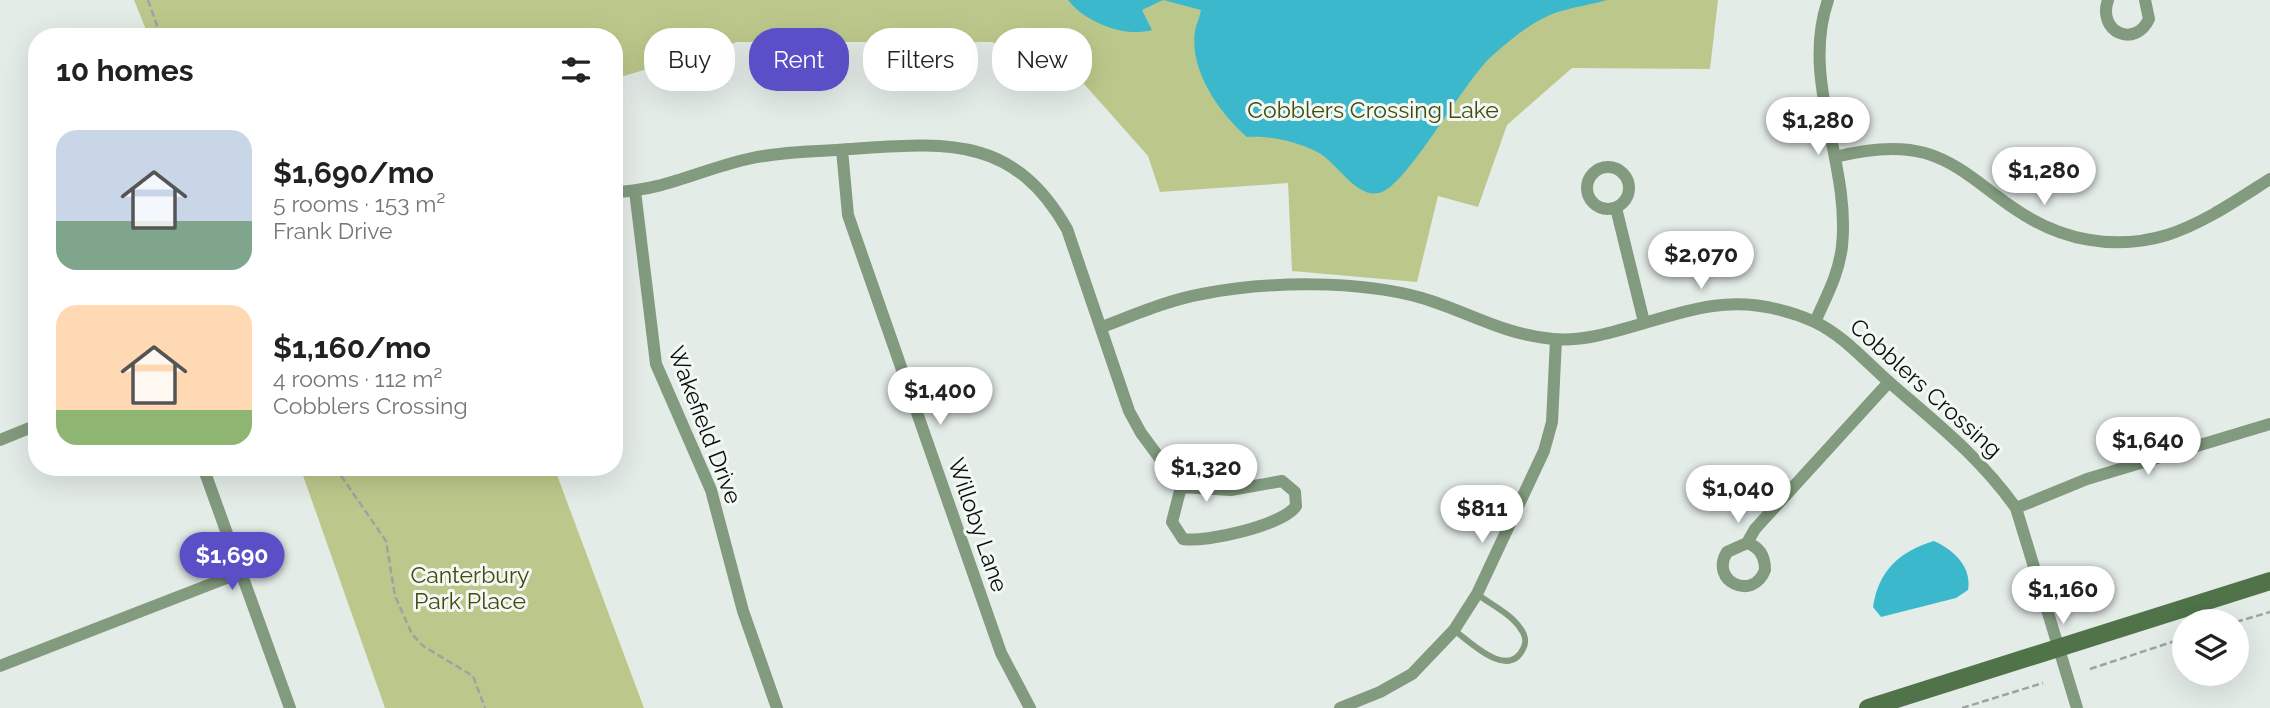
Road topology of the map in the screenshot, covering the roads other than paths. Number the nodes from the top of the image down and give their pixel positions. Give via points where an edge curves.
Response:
1 (1828, 0) edge
2 (2108, 0) edge
3 (2145, 0) edge
4 (842, 150) junction
5 (1835, 157) junction
6 (2270, 179) edge
7 (623, 191) edge
8 (635, 191) junction
9 (1616, 208) dead end
10 (1644, 322) junction
11 (1815, 322) junction
12 (1102, 327) junction
13 (1556, 340) junction
14 (1889, 382) junction
15 (2270, 424) edge
16 (28, 429) edge
17 (0, 440) edge
18 (206, 476) edge
19 (1181, 487) junction
20 (2016, 508) junction
21 (1747, 543) dead end
22 (242, 572) junction
23 (2270, 582) edge
24 (1477, 594) junction
25 (1454, 631) junction
26 (2059, 647) junction
27 (0, 666) edge
28 (290, 708) edge
29 (777, 708) edge
30 (1030, 708) edge
31 (1340, 708) edge
32 (1868, 708) edge
33 (2077, 708) edge

1 - 5 street via 1820,42 1821,72
2 - 3 street via 2108,23 2119,33 2129,34 2139,32 2149,19
4 - 8 street via 747,159
4 - 12 street via 961,147 978,150 1017,171 1054,205
4 - 30 street, Willoby Lane via 848,215 1001,653
5 - 6 street via 1864,151 1923,153 1949,162 2033,220 2074,239 2102,242 2165,235 2205,219
5 - 11 street via 1842,247 1833,285
7 - 8 street
8 - 29 street, Wakefield Drive via 656,364 711,490 743,611
9 - 10 street
10 - 11 street, Cobblers Crossing via 1713,305 1743,304
10 - 13 street, Cobblers Crossing
11 - 14 street, Cobblers Crossing via 1848,344
12 - 13 street, Cobblers Crossing via 1199,294 1318,286 1399,293 1503,331
12 - 19 street via 1129,411
13 - 24 street via 1552,422 1544,451
14 - 20 street, Cobblers Crossing via 1978,459
14 - 21 street
15 - 20 street via 2087,479
16 - 17 street
18 - 22 street
19 - 19 street via 1231,490 1282,481 1295,492 1296,506 1282,520 1191,540 1178,534 1172,522
20 - 26 street, Cobblers Crossing
22 - 27 street
22 - 28 street
23 - 26 street
24 - 25 street
24 - 25 lane via 1520,628 1525,639 1522,652 1497,660
25 - 31 street via 1412,674
26 - 32 street
26 - 33 street, Cobblers Crossing

